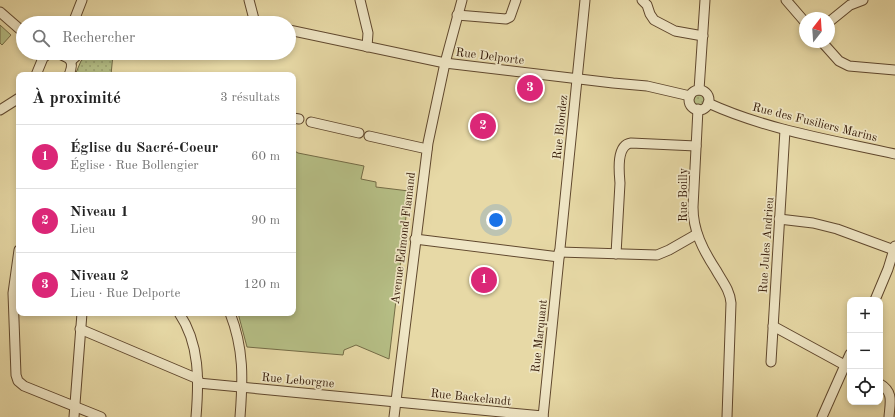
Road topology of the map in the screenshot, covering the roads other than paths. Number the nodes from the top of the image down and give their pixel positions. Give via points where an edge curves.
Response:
1 (82, 0) edge
2 (249, 0) edge
3 (360, 0) edge
4 (516, 0) edge
5 (585, 0) edge
6 (642, 0) edge
7 (705, 0) edge
8 (786, 0) edge
9 (863, 0) edge
10 (459, 1) edge
11 (0, 12) edge
12 (457, 15) junction
13 (799, 15) edge
14 (76, 16) edge
15 (253, 16) edge
16 (835, 17) edge
17 (16, 26) edge
18 (296, 32) edge
19 (703, 36) junction
20 (367, 47) junction
21 (827, 48) edge
22 (42, 60) edge
23 (71, 61) edge
24 (445, 63) junction
25 (895, 70) edge
26 (37, 72) edge
27 (70, 72) edge
28 (577, 78) junction
29 (699, 90) junction
30 (690, 96) junction
31 (16, 100) edge
32 (708, 103) junction
33 (2, 108) edge
34 (698, 109) junction
35 (311, 122) dead end
36 (785, 130) junction
37 (359, 133) dead end
38 (369, 136) dead end
39 (696, 146) junction
40 (427, 149) junction
41 (895, 154) edge
42 (779, 219) junction
43 (697, 234) junction
44 (415, 239) junction
45 (895, 248) edge
46 (616, 254) junction
47 (559, 255) junction
48 (16, 272) edge
49 (876, 297) edge
50 (82, 316) edge
51 (181, 316) edge
52 (231, 316) edge
53 (773, 326) junction
54 (80, 329) junction
55 (771, 362) dead end
56 (847, 365) edge
57 (847, 368) edge
58 (198, 381) junction
59 (883, 386) edge
60 (242, 387) junction
61 (396, 401) junction
62 (75, 406) junction
63 (74, 417) edge
64 (101, 417) edge
65 (196, 417) edge
66 (240, 417) edge
67 (394, 417) edge
68 (543, 417) edge
69 (727, 417) edge
70 (822, 417) edge
71 (889, 417) edge

1 - 14 street
2 - 15 street
3 - 20 street via 368,33
4 - 12 street via 510,17 505,20
5 - 28 street, Rue Blondez
6 - 19 street via 654,20 675,31
7 - 19 street
8 - 13 street
9 - 16 street via 850,5
10 - 12 street, Avenue Edmond Flamand
11 - 17 street
12 - 24 street, Avenue Edmond Flamand
18 - 20 street, Rue Delporte
19 - 29 street
20 - 24 street, Rue Delporte
21 - 25 street via 845,65
22 - 26 street
23 - 27 street
24 - 28 street, Rue Delporte
24 - 40 street, Avenue Edmond Flamand
28 - 30 street, Rue Delporte via 647,86
28 - 47 street, Rue Blondez
29 - 30 street
29 - 32 street via 707,94
30 - 34 street via 690,105
31 - 33 street
32 - 34 street via 704,108
32 - 36 street, Rue des Fusiliers Marins
34 - 39 street, Rue Boilly
35 - 37 street
36 - 41 street, Rue des Fusiliers Marins
36 - 42 street, Rue Jules Andrieu
38 - 40 street
39 - 43 street, Rue Boilly via 693,207
39 - 46 street via 631,143 624,146 621,151 619,173
40 - 44 street, Avenue Edmond Flamand
42 - 45 street via 830,227
42 - 53 street, Rue Jules Andrieu
43 - 46 street, Rue Boilly via 657,254
43 - 69 street via 731,299
44 - 47 street, Rue Boilly
44 - 61 street, Avenue Edmond Flamand
45 - 49 street
46 - 47 street, Rue Boilly
47 - 68 street, Rue Marquant
48 - 62 street via 13,293 16,378 22,385
50 - 54 street
51 - 58 street via 193,344
52 - 60 street via 240,354
53 - 55 street, Rue Jules Andrieu
53 - 56 street
54 - 58 street, Rue Leborgne
54 - 62 street
57 - 70 street
58 - 60 street, Rue Leborgne
58 - 65 street
59 - 71 street via 890,394
60 - 61 street, Rue Leborgne
60 - 66 street
61 - 67 street, Avenue Edmond Flamand
61 - 68 street, Rue Backelandt
62 - 63 street
62 - 64 street

